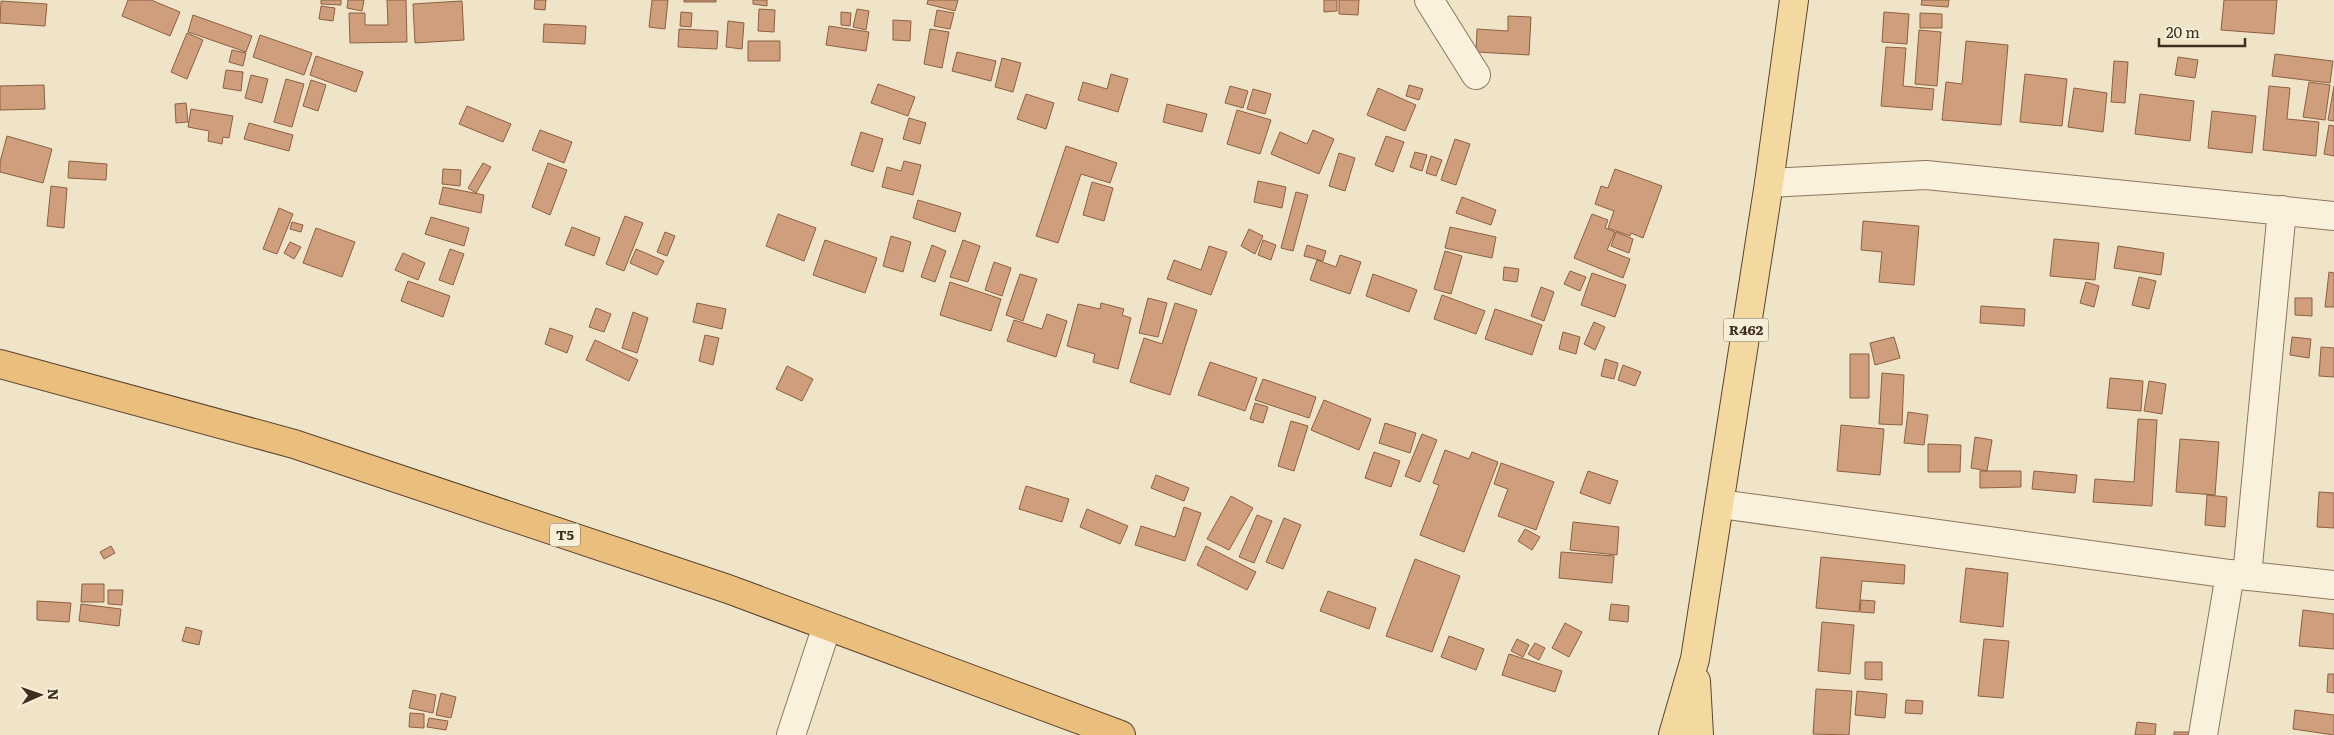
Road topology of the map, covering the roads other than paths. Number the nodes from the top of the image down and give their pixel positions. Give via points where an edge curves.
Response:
1 (1428, 0) edge
2 (1794, 0) edge
3 (1476, 75) dead end
4 (1769, 183) junction
5 (2282, 210) junction
6 (2334, 216) edge
7 (0, 364) edge
8 (1720, 504) junction
9 (2239, 575) junction
10 (2334, 585) edge
11 (827, 626) junction
12 (1695, 659) junction
13 (791, 735) edge
14 (1121, 735) edge
15 (1673, 735) edge
16 (1699, 735) edge
17 (2203, 735) edge

1 - 3 street
2 - 4 main road, R462
4 - 5 street via 1926,175
4 - 8 main road, R462
5 - 6 street
5 - 9 street
7 - 11 highway, T5 via 294,444 728,589
8 - 9 street
8 - 12 main road, R462
9 - 10 street
9 - 17 street
11 - 13 street
11 - 14 highway, T5
12 - 15 main road, R462
12 - 16 main road, R462

